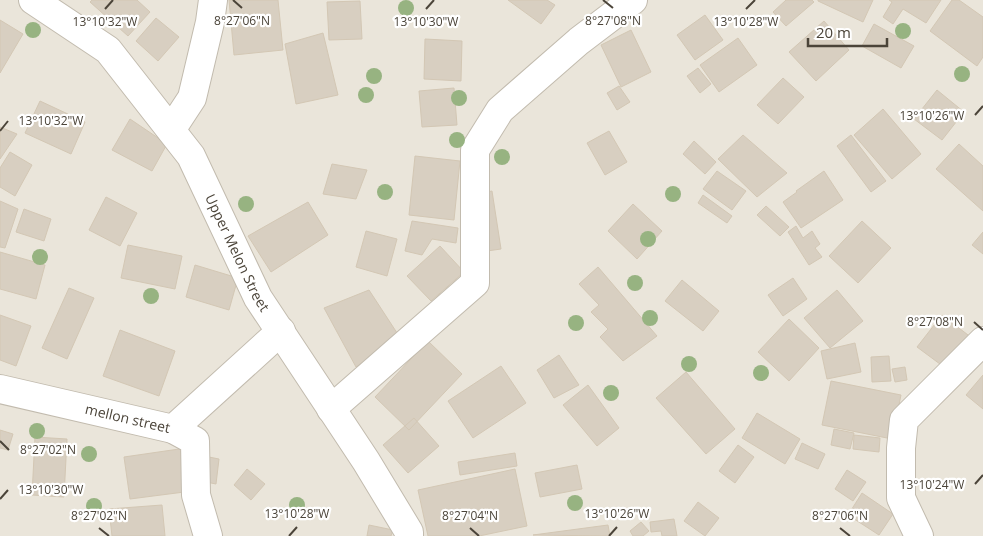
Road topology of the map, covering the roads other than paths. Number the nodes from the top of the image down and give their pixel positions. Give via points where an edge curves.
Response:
1 (33, 0) edge
2 (213, 0) edge
3 (633, 0) edge
4 (171, 130) junction
5 (281, 331) junction
6 (983, 341) edge
7 (0, 389) edge
8 (331, 409) junction
9 (174, 428) junction
10 (208, 536) edge
11 (409, 536) edge
12 (919, 536) edge

1 - 4 street, Upper Melon Street via 108,50
2 - 4 street via 192,98
3 - 8 street via 579,41 500,110 475,150 475,283
4 - 5 street, Upper Melon Street via 191,156 258,298
5 - 8 street, Upper Melon Street
5 - 9 street, mellon street
6 - 12 street via 904,420 901,498
7 - 9 street, mellon street
8 - 11 street, Upper Melon Street via 366,461
9 - 10 street via 195,441 196,495

